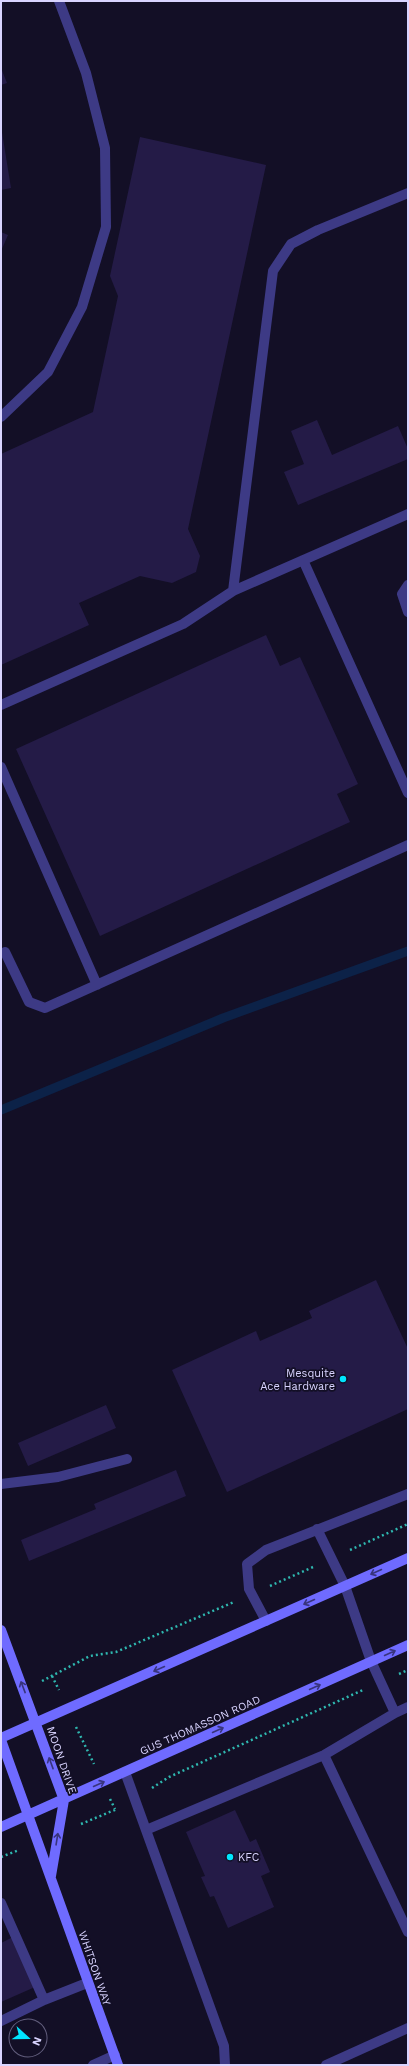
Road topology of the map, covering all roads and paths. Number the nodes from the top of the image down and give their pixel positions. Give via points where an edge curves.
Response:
1 (58, 1) edge
2 (408, 193) edge
3 (1, 417) edge
4 (408, 514) edge
5 (303, 560) junction
6 (408, 585) edge
7 (232, 591) junction
8 (408, 612) edge
9 (1, 705) edge
10 (1, 767) edge
11 (408, 793) edge
12 (408, 844) edge
13 (5, 952) dead end
14 (97, 985) junction
15 (127, 1459) dead end
16 (1, 1484) edge
17 (408, 1494) edge
18 (317, 1529) junction
19 (408, 1558) edge
20 (345, 1586) junction
21 (266, 1621) junction
22 (1, 1630) edge
23 (408, 1645) edge
24 (372, 1661) junction
25 (408, 1670) edge
26 (52, 1676) dead end
27 (381, 1682) junction
28 (408, 1707) edge
29 (68, 1709) junction
30 (394, 1713) junction
31 (36, 1723) junction
32 (1, 1739) edge
33 (324, 1755) junction
34 (125, 1772) junction
35 (169, 1777) dead end
36 (102, 1782) junction
37 (64, 1800) junction
38 (115, 1810) dead end
39 (28, 1815) junction
40 (1, 1827) edge
41 (146, 1830) junction
42 (51, 1878) junction
43 (1, 1903) edge
44 (408, 1932) edge
45 (87, 1983) junction
46 (44, 2000) junction
47 (1, 2021) edge
48 (408, 2028) edge
49 (116, 2060) edge
50 (93, 2065) edge
51 (225, 2065) edge
52 (326, 2065) edge

1 - 3 lane via 86,73 106,148 106,227 82,307 48,372
2 - 7 lane via 318,230 291,244 273,270
4 - 5 lane
5 - 7 lane
5 - 11 lane
6 - 8 lane via 402,594
7 - 9 lane via 183,624
10 - 14 lane
12 - 14 lane
13 - 14 lane via 29,1002 45,1008
15 - 16 lane via 58,1478
17 - 18 lane
18 - 20 lane
18 - 21 lane via 266,1550 247,1564 249,1589
19 -> 20 main road
20 -> 21 main road
20 - 24 lane
21 -> 29 main road
31 -> 22 main road, MOON DRIVE
24 -> 23 main road, GUS THOMASSON ROAD
24 - 27 lane
34 -> 24 main road, GUS THOMASSON ROAD
25 - 27 path
26 - 29 path
27 - 30 lane
27 - 35 path
28 - 30 lane
29 - 31 main road
29 - 36 path
30 - 33 lane
31 - 32 main road
37 -> 31 main road, MOON DRIVE
32 - 39 main road
33 - 41 lane
33 - 44 lane
34 - 36 main road, GUS THOMASSON ROAD
34 - 41 lane
37 -> 36 main road, GUS THOMASSON ROAD
36 - 38 path
37 - 39 main road, GUS THOMASSON ROAD
42 -> 37 main road, MOON DRIVE
39 - 40 main road, GUS THOMASSON ROAD
39 - 42 main road
41 - 51 lane via 224,2046
42 - 45 main road, WHITSON WAY
43 - 46 lane
45 - 46 lane
45 - 49 main road, WHITSON WAY
46 - 47 lane
48 - 52 lane
49 - 50 lane

